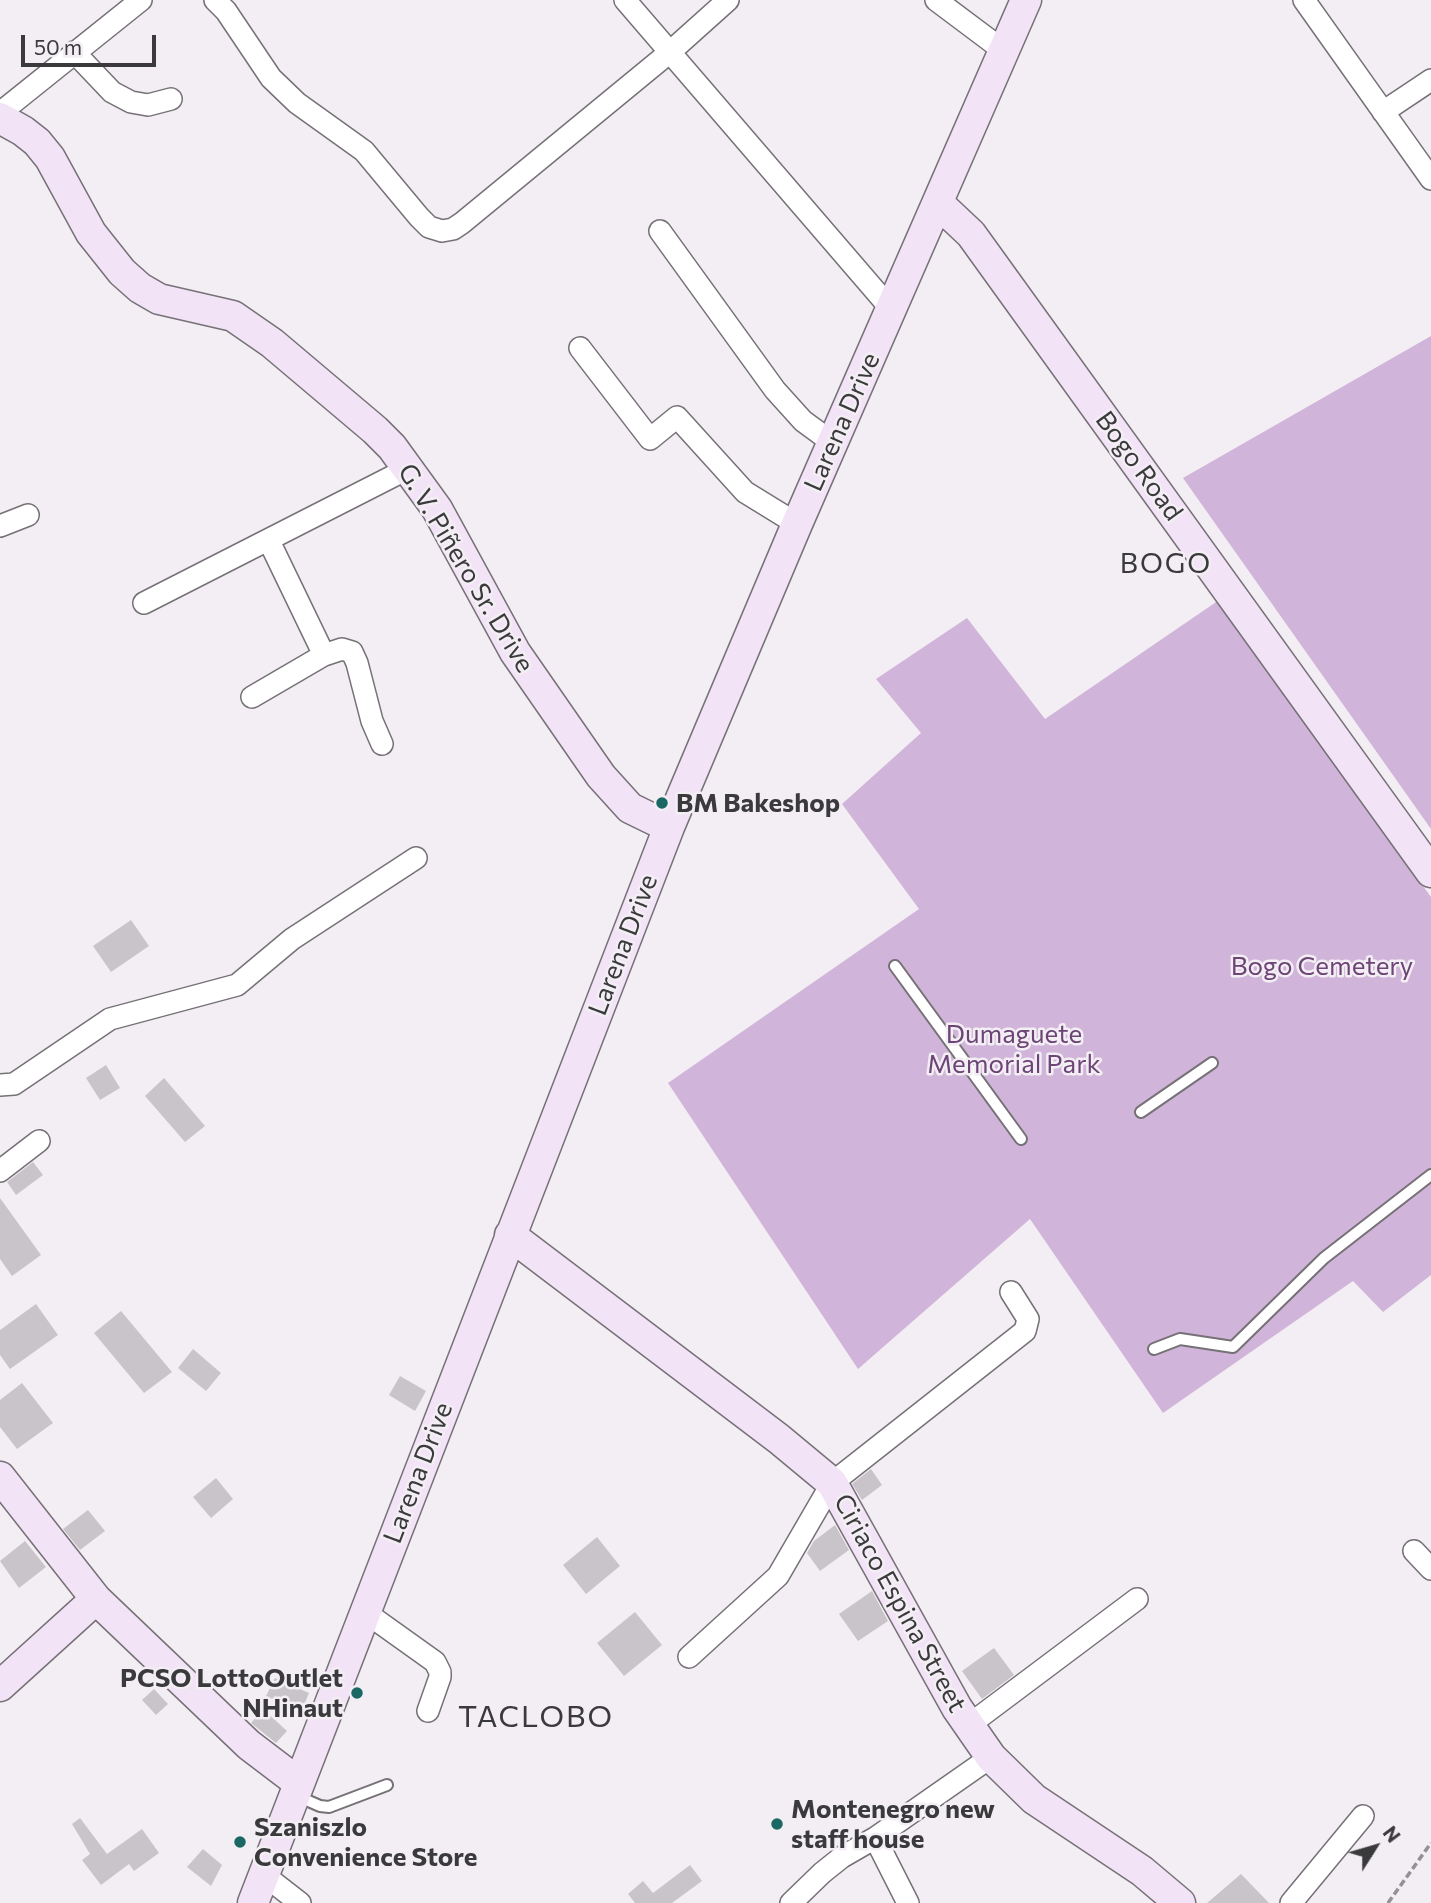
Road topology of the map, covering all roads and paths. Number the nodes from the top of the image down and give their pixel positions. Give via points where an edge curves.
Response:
1 (141, 0) edge
2 (215, 0) edge
3 (625, 0) edge
4 (728, 0) edge
5 (936, 0) edge
6 (1027, 0) edge
7 (1304, 0) edge
8 (1004, 51) junction
9 (74, 52) junction
10 (670, 52) junction
11 (1431, 80) edge
12 (171, 99) dead end
13 (1383, 112) junction
14 (0, 116) edge
15 (1431, 179) edge
16 (938, 203) junction
17 (660, 231) dead end
18 (891, 309) junction
19 (580, 348) dead end
20 (832, 443) junction
21 (409, 468) junction
22 (28, 515) dead end
23 (797, 524) junction
24 (0, 526) edge
25 (269, 541) junction
26 (144, 603) dead end
27 (324, 655) junction
28 (252, 698) dead end
29 (382, 744) dead end
30 (669, 827) junction
31 (416, 858) dead end
32 (1431, 872) edge
33 (895, 966) dead end
34 (1212, 1063) dead end
35 (0, 1085) edge
36 (1141, 1112) dead end
37 (1021, 1139) dead end
38 (39, 1141) dead end
39 (0, 1171) edge
40 (1431, 1175) edge
41 (510, 1235) junction
42 (1011, 1292) dead end
43 (1154, 1349) dead end
44 (0, 1477) edge
45 (832, 1483) junction
46 (1414, 1550) dead end
47 (1431, 1569) edge
48 (96, 1599) junction
49 (1137, 1599) dead end
50 (365, 1612) junction
51 (689, 1657) dead end
52 (0, 1686) edge
53 (428, 1711) dead end
54 (969, 1725) junction
55 (991, 1757) junction
56 (387, 1784) dead end
57 (297, 1789) junction
58 (1363, 1816) dead end
59 (875, 1838) junction
60 (1431, 1843) edge
61 (264, 1875) junction
62 (253, 1903) edge
63 (300, 1903) edge
64 (791, 1903) edge
65 (908, 1903) edge
66 (1180, 1903) edge
67 (1291, 1903) edge
68 (1388, 1903) edge

1 - 9 street
2 - 10 street via 271,78 297,103 364,151 419,217 442,231 462,223
3 - 10 street
4 - 10 street
5 - 8 street
6 - 8 street, Larena Drive
7 - 13 street
8 - 16 street, Larena Drive
9 - 12 street via 112,92 131,102 148,105
9 - 14 street
10 - 18 street
11 - 13 street
13 - 15 street
14 - 21 street, G. V. Piñero Sr. Drive via 37,142 50,158 91,233 131,280 159,299 233,316 251,328 375,430
16 - 18 street, Larena Drive
16 - 32 street, Bogo Road via 971,234
17 - 20 street via 775,390 803,421
18 - 20 street, Larena Drive
19 - 23 street via 650,439 677,417 745,492
20 - 23 street, Larena Drive
21 - 25 street
21 - 30 street, G. V. Piñero Sr. Drive via 456,542 515,652 601,776 630,808
22 - 24 street
23 - 30 street, Larena Drive
25 - 26 street
25 - 27 street
27 - 28 street
27 - 29 street via 342,649 352,652
30 - 41 street, Larena Drive
31 - 35 street via 292,939 237,985 110,1019 14,1084
33 - 37 lane
34 - 36 lane
38 - 39 street
40 - 43 lane via 1324,1258 1233,1347 1180,1339
41 - 45 street, Ciriaco Espina Street
41 - 50 street, Larena Drive
42 - 45 street via 1028,1319 1026,1331
44 - 48 street
45 - 51 street via 778,1576
45 - 54 street, Ciriaco Espina Street
46 - 47 street
48 - 52 street
48 - 57 street
49 - 54 street
50 - 53 street via 435,1662 440,1677
50 - 57 street, Larena Drive
54 - 55 street, Ciriaco Espina Street
55 - 59 street
55 - 66 street, Ciriaco Espina Street via 1034,1799 1142,1871
56 - 57 lane via 329,1807 320,1807
57 - 61 street, Larena Drive
58 - 67 street
59 - 64 street via 832,1865
59 - 65 street
60 - 68 path
61 - 62 street, Larena Drive
61 - 63 street

